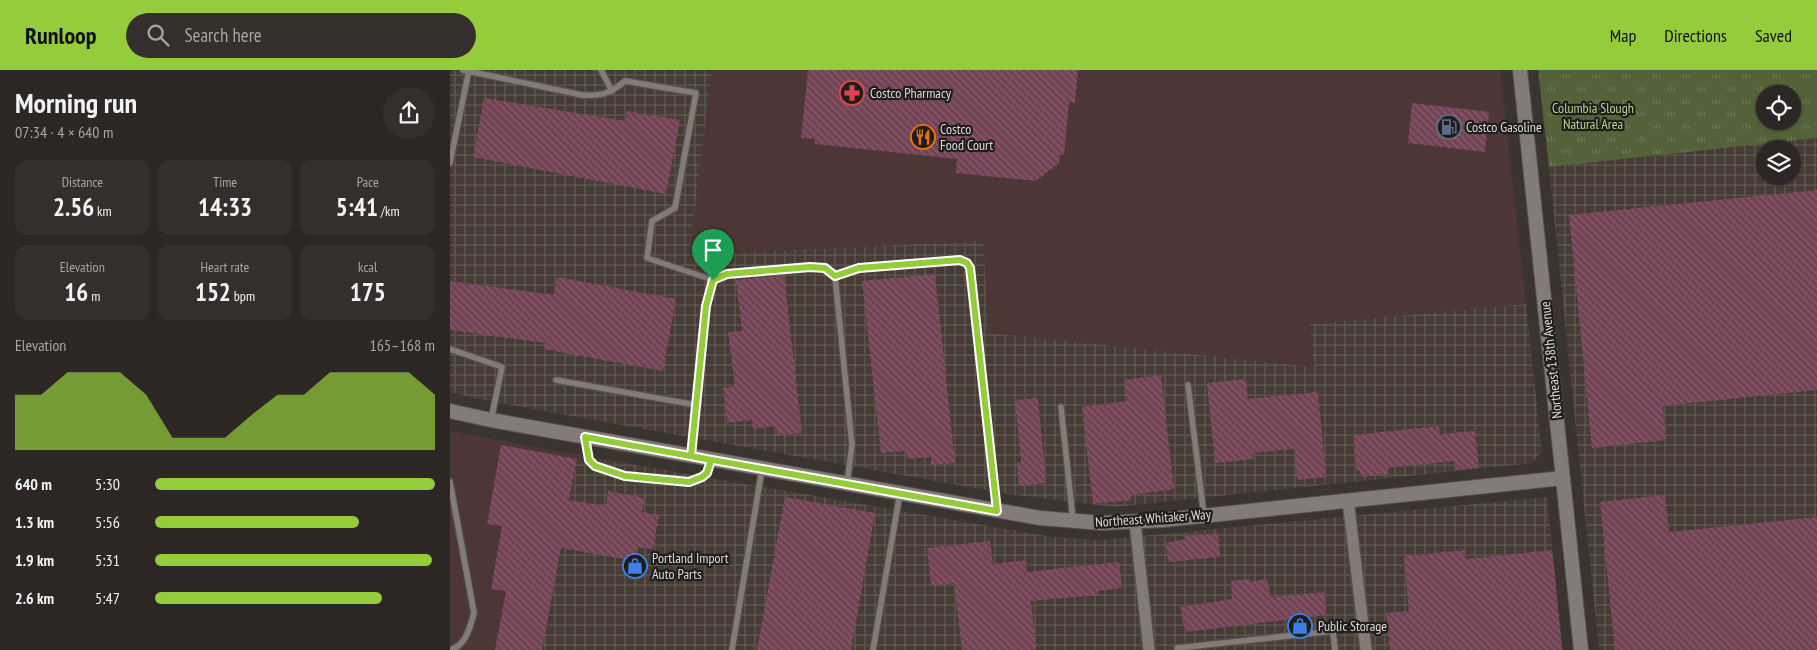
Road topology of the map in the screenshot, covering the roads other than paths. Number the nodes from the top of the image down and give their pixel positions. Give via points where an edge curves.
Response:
1 (467, 70) edge
2 (601, 70) edge
3 (1520, 70) edge
4 (612, 91) junction
5 (450, 163) edge
6 (835, 276) junction
7 (713, 280) junction
8 (450, 348) edge
9 (556, 380) dead end
10 (1188, 384) dead end
11 (696, 405) junction
12 (1061, 407) dead end
13 (450, 411) edge
14 (491, 420) junction
15 (585, 437) junction
16 (691, 456) junction
17 (711, 460) junction
18 (762, 469) junction
19 (1563, 478) junction
20 (450, 482) edge
21 (846, 484) junction
22 (900, 494) junction
23 (1348, 500) junction
24 (997, 511) junction
25 (1204, 516) junction
26 (1073, 522) junction
27 (1135, 522) junction
28 (450, 650) edge
29 (732, 650) edge
30 (873, 650) edge
31 (1149, 650) edge
32 (1178, 650) edge
33 (1335, 650) edge
34 (1366, 650) edge
35 (1581, 650) edge

1 - 4 lane via 582,95 600,96
1 - 5 lane
2 - 4 lane
3 - 19 street, Northeast 138th Avenue
4 - 7 lane via 625,80 696,93 675,208 652,221 647,258
6 - 7 lane via 825,268 810,267 727,274
6 - 21 lane via 852,445
6 - 24 lane via 859,268 960,260 967,263
7 - 11 lane via 706,306
8 - 14 lane via 502,368
9 - 11 lane
10 - 25 lane
11 - 16 lane
12 - 26 lane
13 - 14 street, Northeast Whitaker Way
14 - 15 street, Northeast Whitaker Way
15 - 16 street, Northeast Whitaker Way
15 - 17 lane via 589,460 595,466 625,476 689,482 707,473
16 - 17 street, Northeast Whitaker Way
17 - 18 street, Northeast Whitaker Way
18 - 21 street, Northeast Whitaker Way
18 - 29 lane
19 - 23 street, Northeast Whitaker Way
19 - 35 street, Northeast 138th Avenue
20 - 28 lane via 474,613 469,633 456,648
21 - 22 street, Northeast Whitaker Way
22 - 24 street, Northeast Whitaker Way
22 - 30 lane
23 - 25 street, Northeast Whitaker Way
23 - 34 street
24 - 26 street, Northeast Whitaker Way
25 - 27 street, Northeast Whitaker Way
26 - 27 street, Northeast Whitaker Way
27 - 31 street
32 - 33 lane via 1333,631

